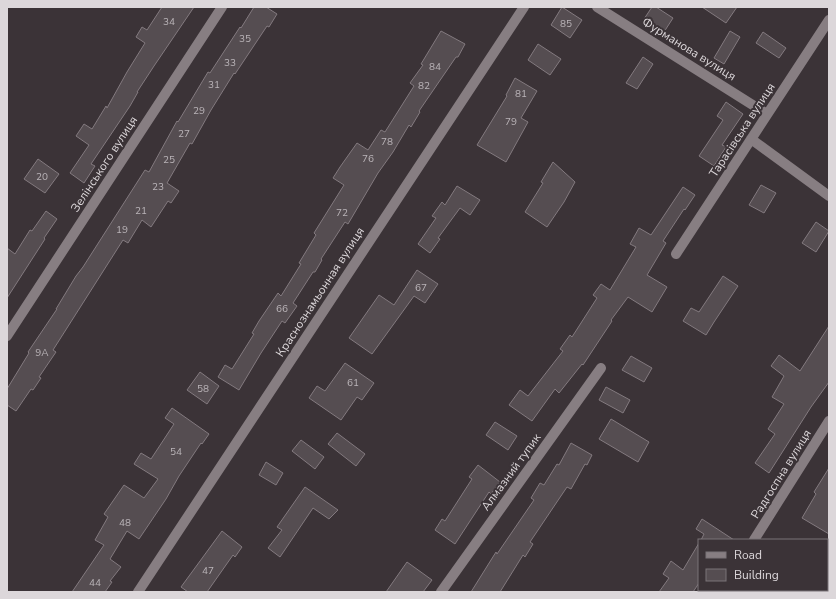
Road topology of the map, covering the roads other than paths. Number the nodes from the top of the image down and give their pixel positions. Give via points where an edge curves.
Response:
1 (222, 7) edge
2 (524, 7) edge
3 (597, 7) edge
4 (829, 20) edge
5 (767, 114) junction
6 (751, 139) junction
7 (829, 196) edge
8 (676, 254) dead end
9 (7, 336) edge
10 (601, 368) dead end
11 (829, 421) edge
12 (755, 539) edge
13 (138, 592) edge
14 (441, 592) edge

1 - 9 street, Зелінського вулиця
2 - 13 street, Краснознамьонная вулиця
3 - 5 street, Фурманова вулиця
4 - 5 street, Тарасівська вулиця
5 - 6 street, Тарасівська вулиця
6 - 7 street
6 - 8 street, Тарасівська вулиця
10 - 14 street, Алмазний тупик
11 - 12 street, Радгоспна вулиця

